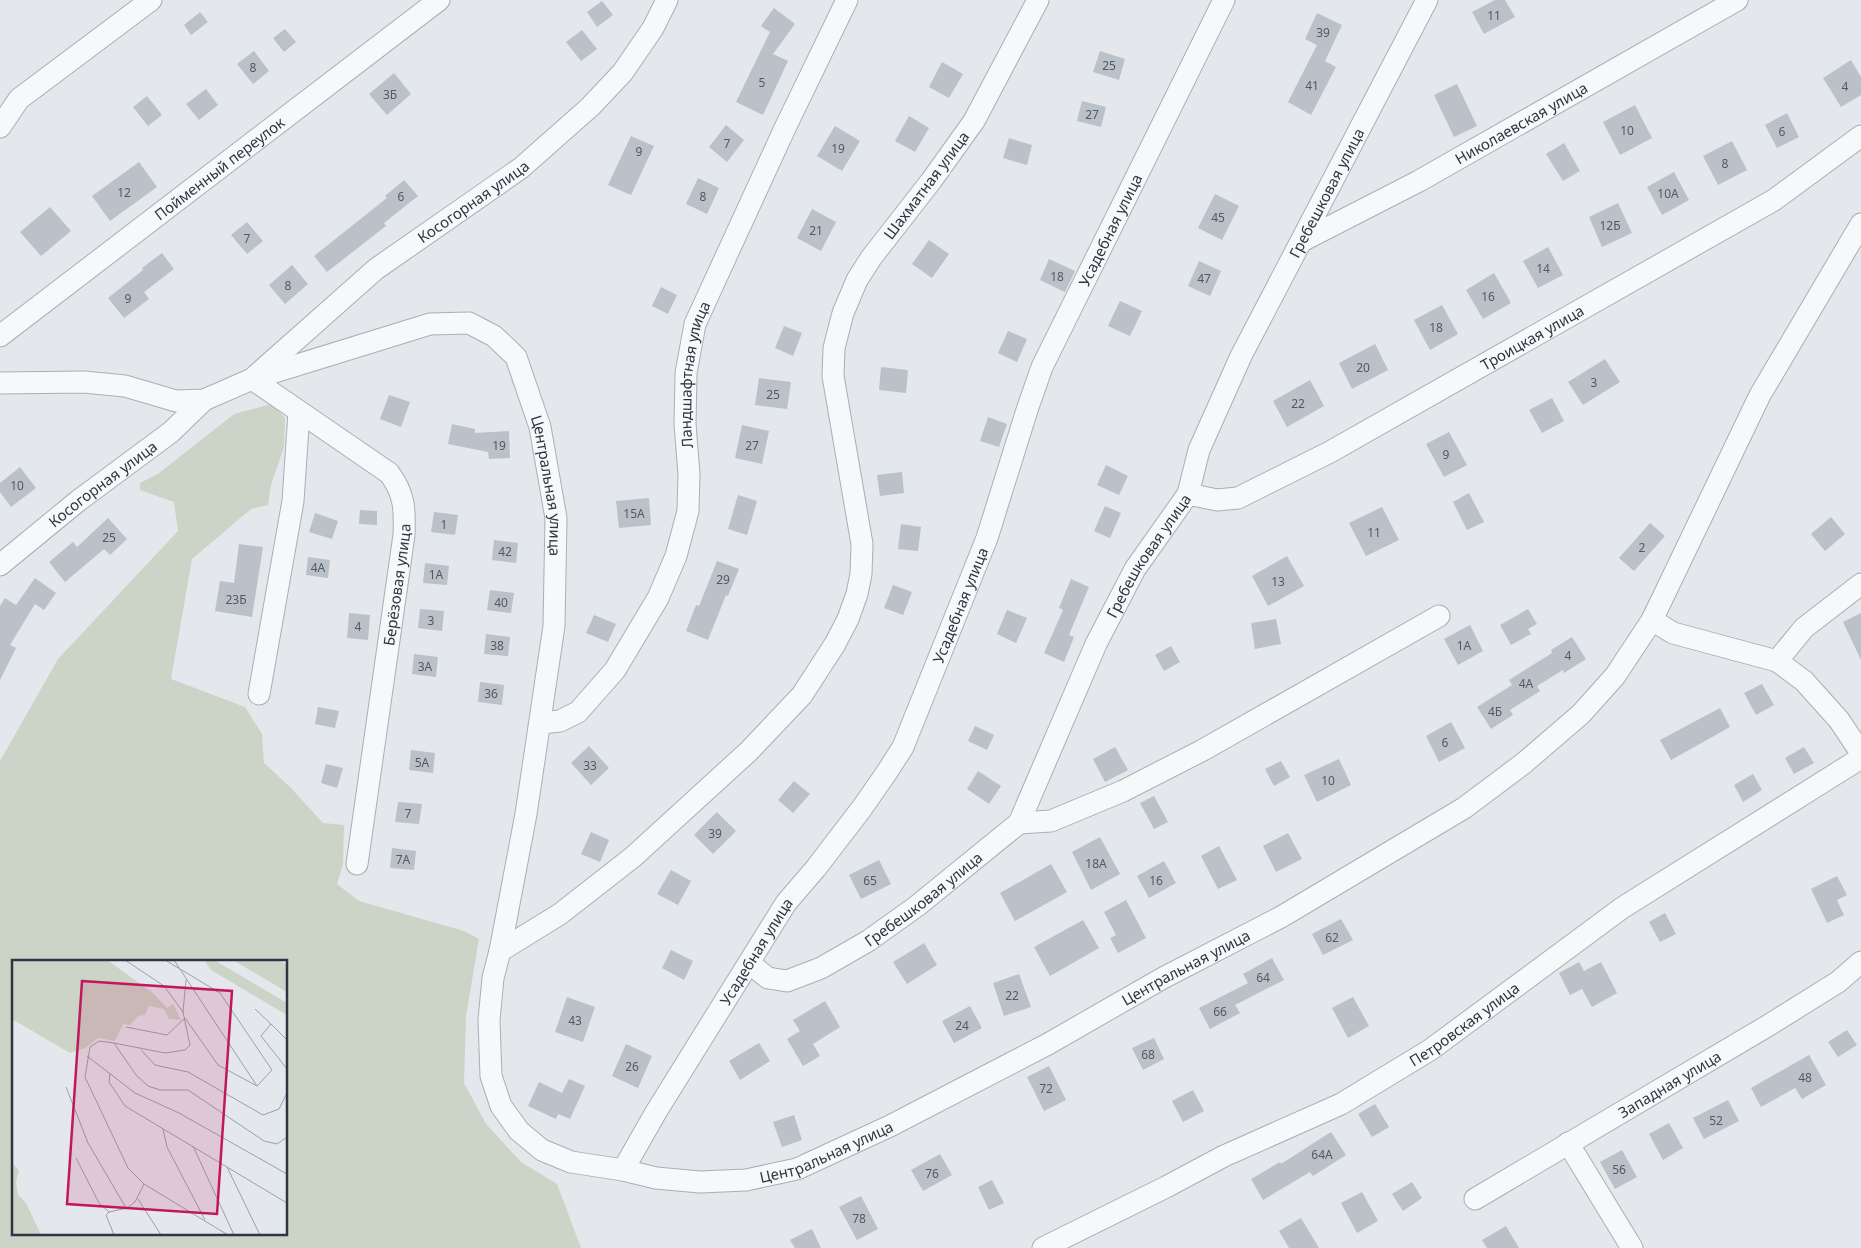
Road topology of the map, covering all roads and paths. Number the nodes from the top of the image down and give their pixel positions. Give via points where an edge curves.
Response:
1 (152, 0) edge
2 (439, 0) edge
3 (667, 0) edge
4 (847, 0) edge
5 (1038, 0) edge
6 (1224, 0) edge
7 (1427, 0) edge
8 (1737, 0) edge
9 (0, 127) edge
10 (1861, 136) edge
11 (1861, 224) edge
12 (1302, 242) junction
13 (0, 336) edge
14 (252, 379) junction
15 (0, 384) edge
16 (204, 400) junction
17 (299, 412) junction
18 (1188, 494) junction
19 (0, 565) edge
20 (1861, 584) edge
21 (1439, 616) dead end
22 (1652, 620) junction
23 (1777, 661) junction
24 (259, 694) dead end
25 (541, 723) junction
26 (1860, 751) edge
27 (1019, 823) junction
28 (357, 864) dead end
29 (500, 951) junction
30 (1861, 962) edge
31 (750, 964) junction
32 (1568, 1143) junction
33 (623, 1170) junction
34 (1475, 1199) dead end
35 (1042, 1248) edge
36 (1632, 1248) edge

1 - 9 street via 19,99
2 - 13 street, Пойменный переулок
3 - 14 street, Косогорная улица via 653,28 623,72 590,106 521,168 376,269
4 - 25 street, Ландшафтная улица via 695,324 686,373 688,512 676,556 662,590 615,670 578,712 560,721
5 - 29 street, Шахматная улица via 974,120 871,258 843,313 834,348 833,376 862,544 861,574 856,594 835,644 802,695 749,751 633,857 560,914
6 - 31 street, Усадебная улица via 1042,367 987,538 903,746 862,808 786,903
7 - 12 street, Гребешковая улица
8 - 12 street, Николаевская улица via 1419,181
10 - 18 street, Троицкая улица via 1774,200 1330,452 1238,498 1217,500
11 - 22 street, Центральная улица via 1760,396
12 - 18 street, Гребешковая улица via 1240,356 1199,450
14 - 16 street, Центральная улица
14 - 17 street, Берёзовая улица
14 - 25 street, Центральная улица via 430,324 469,323 494,336 516,356 540,427 556,518 554,626
15 - 16 street via 92,383 124,386 176,401
16 - 19 street, Косогорная улица via 171,432 78,501
17 - 24 street via 292,501
17 - 28 street, Берёзовая улица via 388,473 399,486 405,512
18 - 27 street, Гребешковая улица via 1135,569 1096,644
20 - 23 street via 1804,628
21 - 27 street via 1203,750 1123,791 1051,821
22 - 23 street via 1673,633
22 - 33 street, Центральная улица via 1615,676 1581,714 1464,808 1281,917 1163,978 1040,1048 890,1126 796,1169 746,1180 700,1182 656,1178
23 - 26 street via 1804,681 1839,720
25 - 29 street, Центральная улица
26 - 35 street, Петровская улица via 1622,908 1430,1050 1341,1104 1224,1156
27 - 31 street, Гребешковая улица via 917,906 868,941 822,968 787,981 768,978
29 - 33 street, Центральная улица via 493,978 489,1020 491,1076 501,1106 519,1131 542,1150 571,1162
30 - 32 street, Западная улица via 1838,982 1777,1020
31 - 33 street, Усадебная улица
32 - 34 street, Западная улица
32 - 36 street

